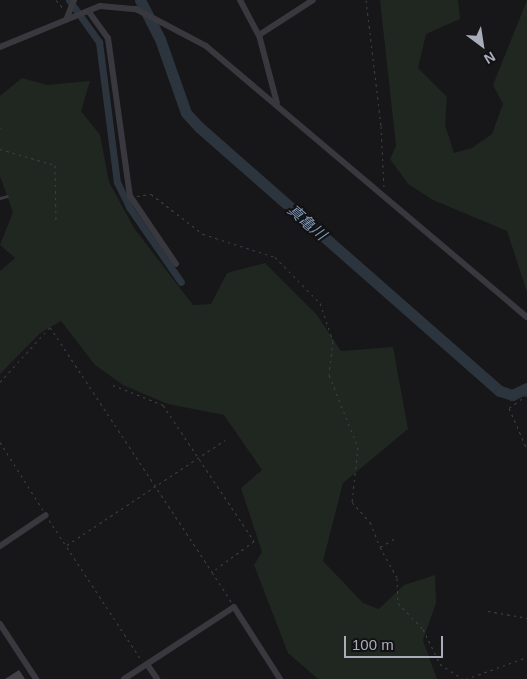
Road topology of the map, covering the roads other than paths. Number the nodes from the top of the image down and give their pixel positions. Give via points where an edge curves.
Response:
1 (74, 0) edge
2 (240, 0) edge
3 (313, 0) edge
4 (89, 12) junction
5 (66, 20) junction
6 (259, 35) junction
7 (0, 47) edge
8 (277, 104) junction
9 (7, 196) dead end
10 (0, 198) edge
11 (176, 264) dead end
12 (527, 317) edge
13 (46, 515) road end
14 (0, 546) edge
15 (0, 624) edge
16 (146, 665) junction
17 (278, 678) edge
18 (36, 679) edge
19 (124, 679) edge
20 (157, 679) edge

1 - 5 street
2 - 6 street
3 - 6 street
4 - 5 street
4 - 8 street via 112,4 136,9 155,18 206,46
4 - 11 street via 108,38 130,196
5 - 7 street
6 - 8 street
8 - 12 street
9 - 10 lane
13 - 14 street
15 - 18 street
16 - 17 street via 234,607
16 - 19 street
16 - 20 street

